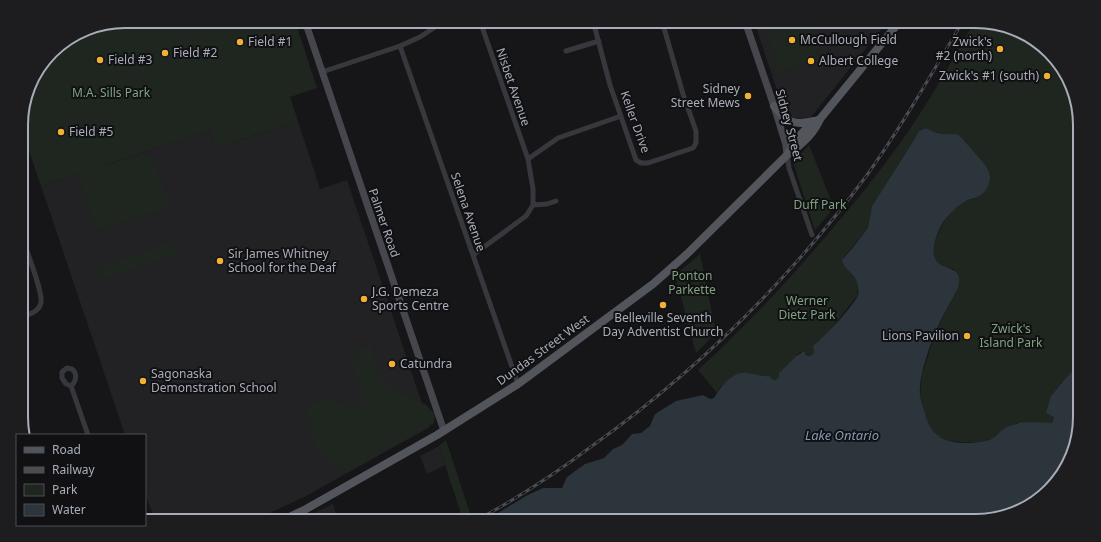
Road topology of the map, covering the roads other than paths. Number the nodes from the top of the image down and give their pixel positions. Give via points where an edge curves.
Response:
1 (307, 28) edge
2 (434, 28) edge
3 (482, 28) edge
4 (595, 28) edge
5 (664, 28) edge
6 (747, 28) edge
7 (894, 28) edge
8 (599, 41) junction
9 (400, 46) junction
10 (566, 51) dead end
11 (322, 72) junction
12 (774, 106) junction
13 (621, 116) junction
14 (817, 120) junction
15 (787, 155) junction
16 (528, 159) junction
17 (556, 201) dead end
18 (533, 205) junction
19 (812, 235) dead end
20 (473, 255) junction
21 (28, 256) edge
22 (28, 315) edge
23 (518, 384) junction
24 (71, 386) dead end
25 (444, 431) junction
26 (88, 434) edge
27 (295, 514) edge

1 - 11 street, Palmer Road
2 - 9 street
3 - 16 street, Nisbet Avenue
4 - 8 street, Keller Drive
5 - 13 street, Keller Drive via 696,131 696,143 693,148 641,164 636,160
6 - 12 street, Sidney Street
7 - 14 main road, Dundas Street West
8 - 10 street
8 - 13 street, Keller Drive
9 - 11 street
9 - 20 street, Selena Avenue
11 - 25 street, Palmer Road
12 - 14 main road via 783,116 796,123
12 - 15 street, Sidney Street
13 - 16 street via 558,138
14 - 15 main road, Dundas Street West via 792,145
15 - 19 street, Sidney Street
15 - 23 main road, Dundas Street West via 653,284
16 - 18 street, Nisbet Avenue
17 - 18 street
18 - 20 street via 526,216
20 - 23 street, Selena Avenue
21 - 22 street via 41,304 35,312
23 - 25 main road, Dundas Street West
24 - 26 street
25 - 27 main road, Dundas Street West

